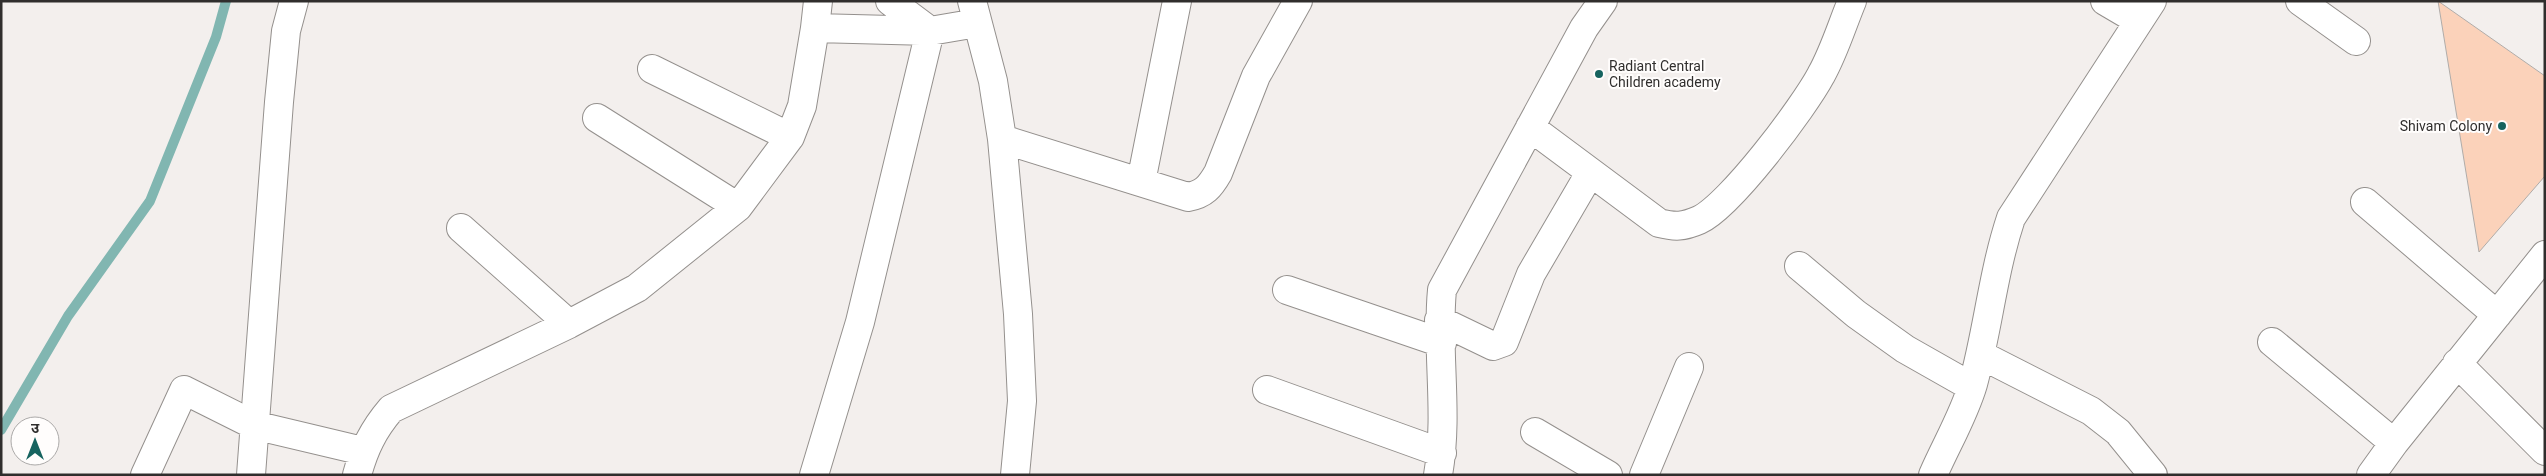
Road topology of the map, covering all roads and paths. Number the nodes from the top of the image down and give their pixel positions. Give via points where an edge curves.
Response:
1 (294, 1) edge
2 (818, 1) edge
3 (890, 1) edge
4 (1177, 1) edge
5 (1298, 1) edge
6 (1603, 1) edge
7 (1852, 1) edge
8 (2105, 1) edge
9 (2300, 1) edge
10 (2145, 11) edge
11 (974, 12) edge
12 (815, 28) junction
13 (930, 31) junction
14 (2356, 41) dead end
15 (652, 69) dead end
16 (597, 118) dead end
17 (1530, 127) junction
18 (790, 137) junction
19 (1002, 139) junction
20 (1590, 173) junction
21 (1141, 182) junction
22 (2365, 202) dead end
23 (738, 207) junction
24 (461, 228) dead end
25 (2545, 255) edge
26 (1799, 266) dead end
27 (1287, 290) dead end
28 (2497, 315) junction
29 (569, 324) junction
30 (1440, 332) junction
31 (2272, 342) dead end
32 (1981, 355) junction
33 (2457, 364) junction
34 (1689, 367) dead end
35 (1972, 388) junction
36 (1267, 390) dead end
37 (254, 425) junction
38 (1535, 432) dead end
39 (2394, 442) junction
40 (2545, 451) edge
41 (360, 463) edge
42 (1440, 464) edge
43 (145, 475) edge
44 (251, 475) edge
45 (814, 475) edge
46 (1016, 475) edge
47 (1608, 475) edge
48 (1644, 475) edge
49 (1933, 475) edge
50 (2153, 475) edge
51 (2371, 475) edge

1 - 37 street via 286,31 279,102
2 - 12 street
3 - 13 street
4 - 21 street
5 - 21 street via 1256,76 1211,185 1200,195 1188,197
6 - 17 street via 1584,28
7 - 20 street via 1822,75 1789,124 1721,205 1700,219 1678,227 1659,223
8 - 10 street
9 - 14 street
10 - 32 street via 2011,218 1999,254
11 - 13 street
11 - 19 street via 993,81
12 - 13 street
12 - 18 street via 802,106
13 - 45 street via 860,322
15 - 18 street
16 - 23 street
17 - 20 street
17 - 30 street via 1442,290
18 - 23 street
19 - 21 street
19 - 46 street via 1018,314 1022,401
20 - 30 street via 1531,274 1504,342 1493,346
22 - 28 street
23 - 29 street via 637,288
24 - 29 street
25 - 28 street
26 - 35 street via 1856,314 1905,349
27 - 30 street
28 - 33 street
29 - 41 street via 391,409 375,427
30 - 42 street
31 - 39 street
32 - 35 street
32 - 50 street via 2091,411 2118,432
33 - 39 street
33 - 40 street
34 - 48 street
35 - 49 street
36 - 42 street
37 - 41 street
37 - 43 street via 184,390
37 - 44 street
38 - 47 street
39 - 51 street

